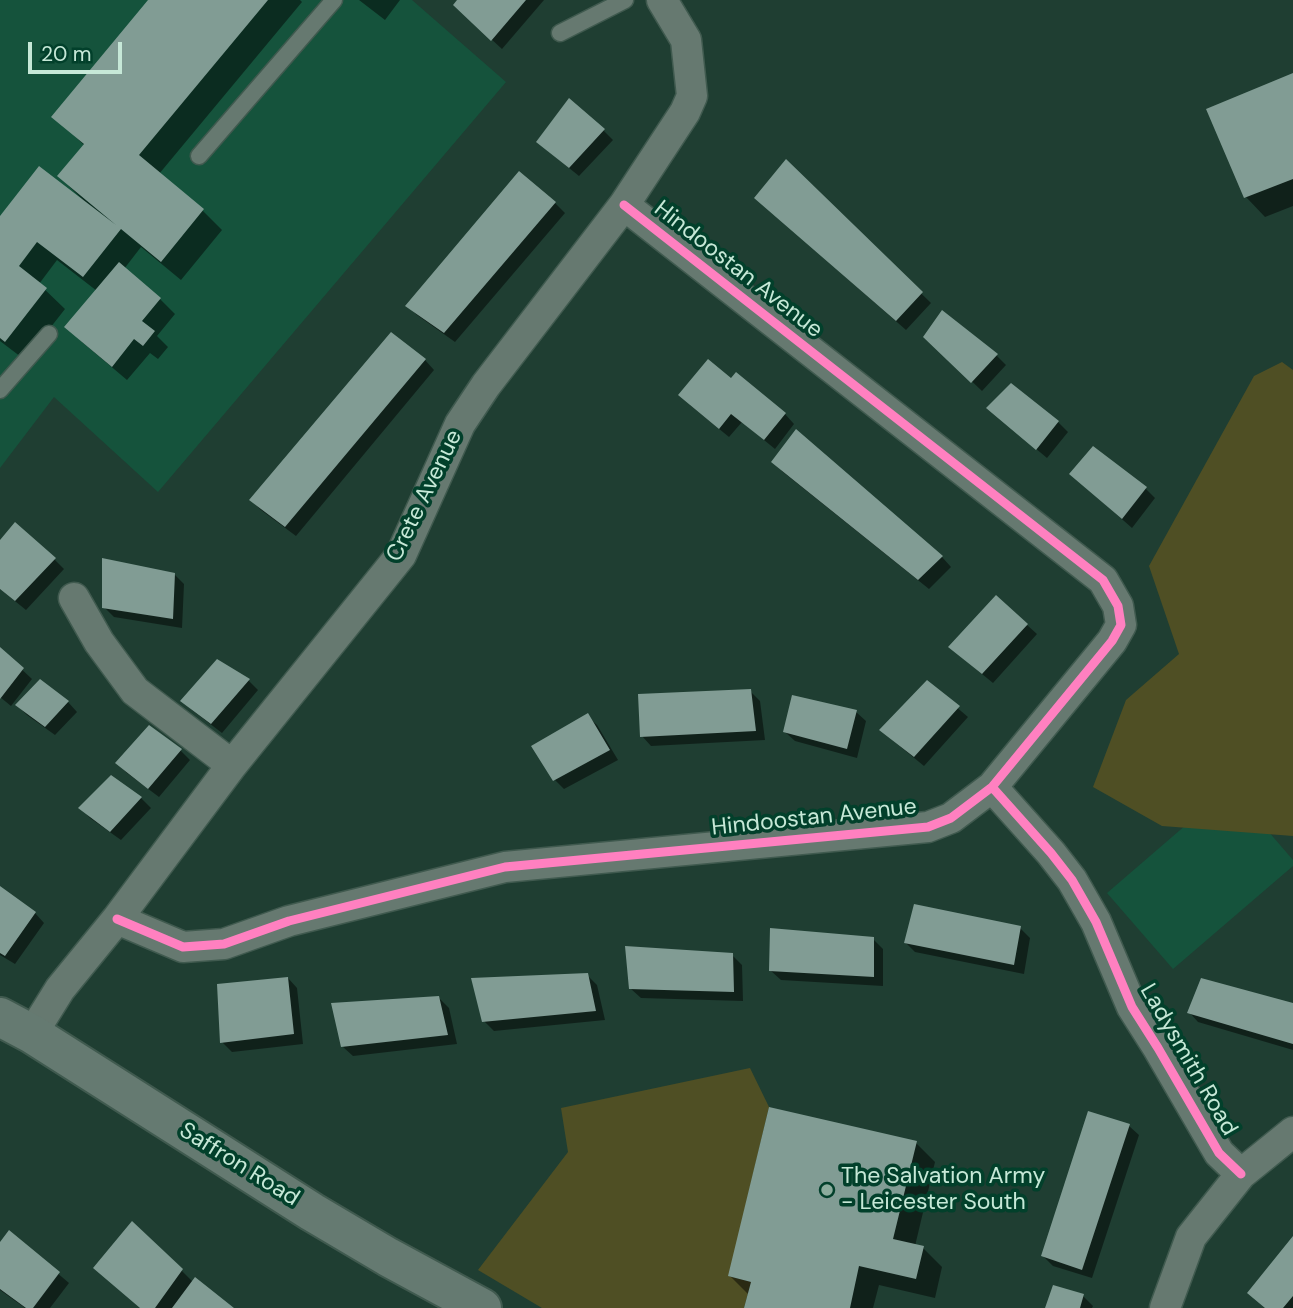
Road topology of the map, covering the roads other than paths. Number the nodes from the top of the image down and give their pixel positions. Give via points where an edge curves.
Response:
1 (334, 0) edge
2 (625, 0) edge
3 (662, 0) edge
4 (560, 33) dead end
5 (199, 156) dead end
6 (624, 205) junction
7 (49, 334) dead end
8 (0, 390) edge
9 (74, 598) dead end
10 (232, 765) junction
11 (992, 788) junction
12 (117, 919) junction
13 (16, 1026) edge
14 (1293, 1132) edge
15 (1241, 1174) junction
16 (482, 1308) edge
17 (1165, 1308) edge

1 - 5 lane
2 - 4 lane
3 - 6 street, Crete Avenue via 686,40 692,96
6 - 10 street, Crete Avenue via 460,424 401,555
6 - 11 street, Hindoostan Avenue via 1103,580 1118,606 1121,625
7 - 8 lane
9 - 10 street via 135,691
10 - 12 street, Crete Avenue
11 - 12 street, Hindoostan Avenue via 951,818 928,827 505,867 289,921 224,944 183,947
11 - 15 street, Ladysmith Road via 1072,880 1096,922 1132,1007 1219,1153
12 - 13 street, Crete Avenue via 60,989
13 - 16 main road, Saffron Road via 313,1212
14 - 15 street
15 - 17 street via 1191,1237

